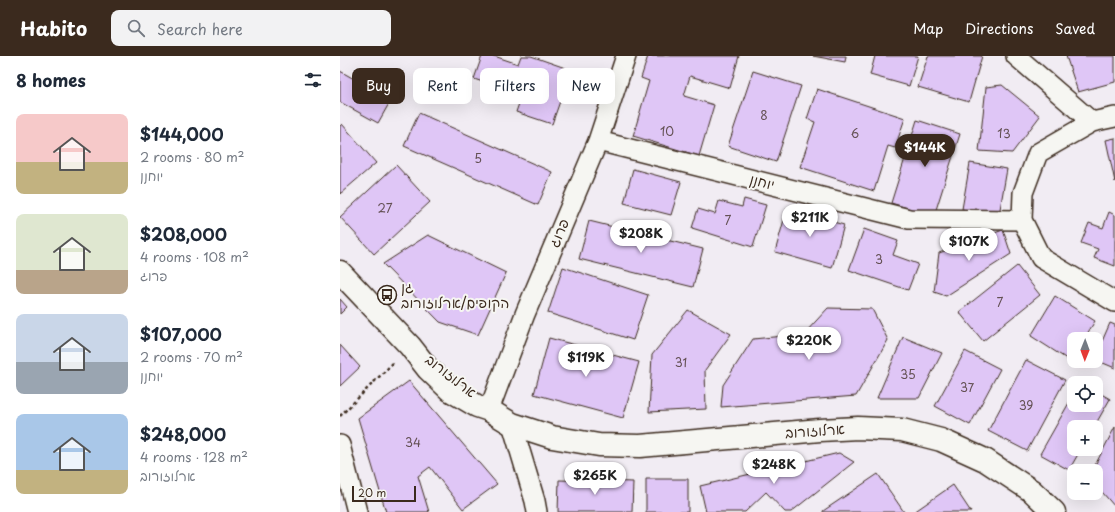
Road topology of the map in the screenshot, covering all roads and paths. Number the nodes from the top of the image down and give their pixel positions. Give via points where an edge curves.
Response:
1 (626, 56) edge
2 (1016, 56) edge
3 (1115, 117) edge
4 (1092, 122) junction
5 (598, 141) junction
6 (1022, 220) junction
7 (340, 272) edge
8 (1115, 302) edge
9 (410, 346) junction
10 (489, 410) junction
11 (340, 416) edge
12 (512, 424) junction
13 (340, 445) edge
14 (357, 512) edge
15 (537, 512) edge
16 (1054, 512) edge

1 - 5 street, פרוג
2 - 4 street
3 - 4 street
4 - 6 street via 1038,153 1023,193
5 - 6 street, יוחנן via 909,219
5 - 10 street, פרוג via 525,314
6 - 8 street via 1041,258
7 - 9 street, ארלוזורוב
9 - 10 street, ארלוזורוב via 428,369 450,390
9 - 11 path
10 - 12 street, ארלוזורוב
12 - 15 street
12 - 16 street, ארלוזורוב via 552,437 599,445 640,446 858,428 902,430 941,440 985,460 1032,491
13 - 14 street

